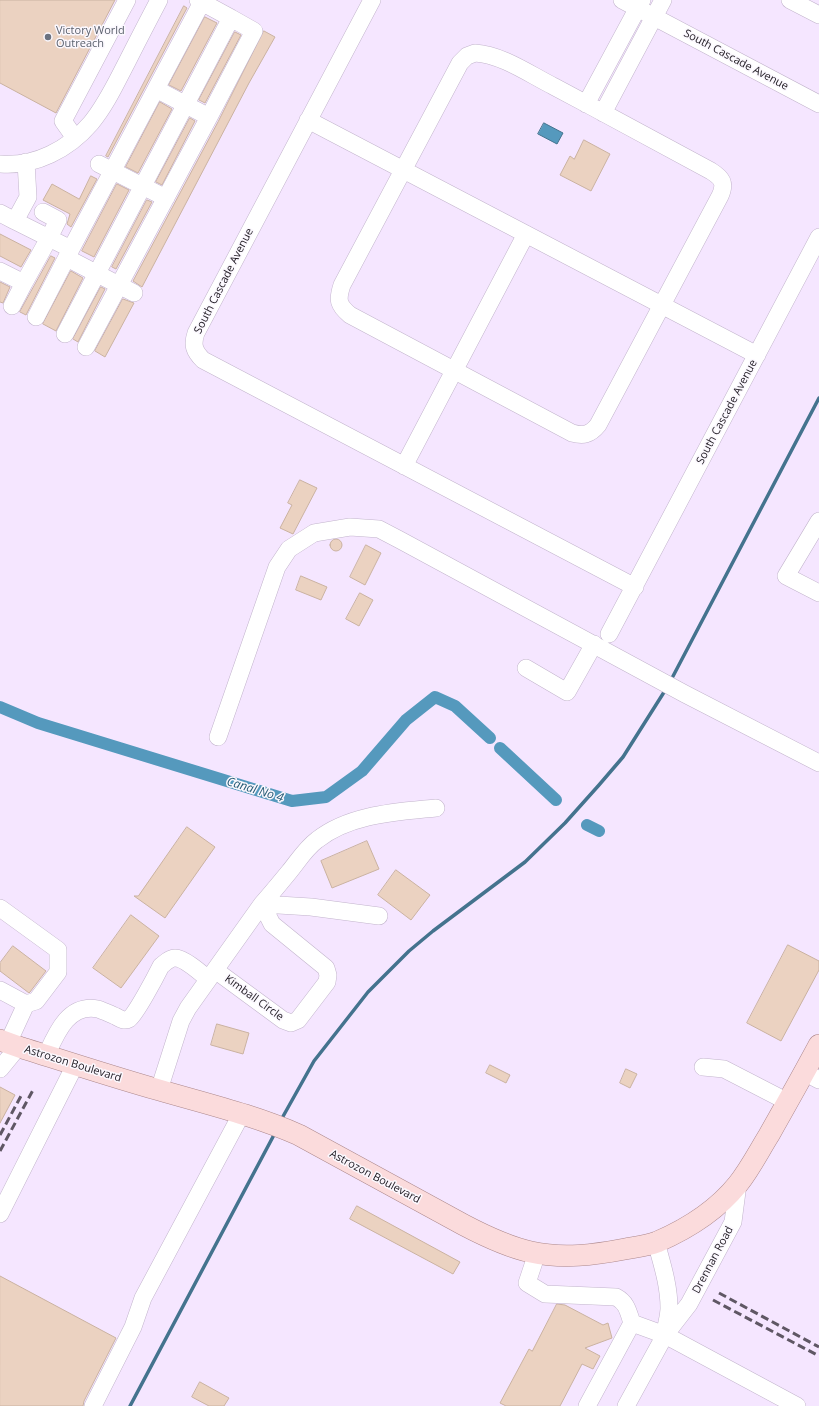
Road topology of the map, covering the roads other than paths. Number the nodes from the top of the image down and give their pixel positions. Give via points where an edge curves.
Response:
1 (127, 0) edge
2 (158, 0) edge
3 (372, 0) edge
4 (622, 0) edge
5 (663, 0) edge
6 (790, 0) edge
7 (200, 1) edge
8 (640, 4) edge
9 (819, 16) edge
10 (654, 17) junction
11 (231, 18) junction
12 (154, 83) junction
13 (586, 104) junction
14 (819, 104) edge
15 (185, 105) junction
16 (603, 113) junction
17 (209, 117) junction
18 (308, 120) junction
19 (75, 138) junction
20 (26, 162) junction
21 (0, 164) edge
22 (106, 167) junction
23 (404, 170) junction
24 (143, 186) junction
25 (166, 198) junction
26 (43, 212) dead end
27 (7, 217) edge
28 (526, 234) junction
29 (819, 237) edge
30 (49, 238) junction
31 (69, 254) junction
32 (0, 271) edge
33 (97, 274) junction
34 (24, 284) junction
35 (127, 290) junction
36 (12, 306) dead end
37 (662, 306) junction
38 (36, 317) dead end
39 (65, 334) dead end
40 (86, 347) dead end
41 (757, 356) junction
42 (455, 370) junction
43 (404, 466) junction
44 (819, 520) edge
45 (635, 587) junction
46 (819, 593) edge
47 (609, 634) dead end
48 (594, 644) junction
49 (526, 668) dead end
50 (218, 737) dead end
51 (819, 763) edge
52 (436, 808) dead end
53 (262, 904) junction
54 (0, 908) edge
55 (379, 916) dead end
56 (212, 974) junction
57 (0, 990) edge
58 (26, 1004) junction
59 (9, 1043) edge
60 (819, 1045) edge
61 (46, 1056) junction
62 (75, 1065) junction
63 (703, 1067) dead end
64 (0, 1069) edge
65 (812, 1076) edge
66 (159, 1090) junction
67 (788, 1102) junction
68 (247, 1115) junction
69 (738, 1184) junction
70 (0, 1214) edge
71 (656, 1242) junction
72 (537, 1253) junction
73 (632, 1323) junction
74 (665, 1335) junction
75 (93, 1406) edge
76 (587, 1406) edge
77 (626, 1406) edge
78 (797, 1406) edge

1 - 19 street via 63,121
2 - 19 street via 101,109
3 - 18 street, South Cascade Avenue
4 - 8 street, South Cascade Avenue
5 - 10 street
6 - 9 street
7 - 11 street
7 - 12 street
8 - 10 street, South Cascade Avenue
8 - 13 street
10 - 14 street, South Cascade Avenue
10 - 16 street
11 - 15 street
11 - 17 street via 254,30
12 - 15 street
12 - 22 street
13 - 16 street
13 - 23 street via 503,60 475,53 460,63
15 - 17 street
15 - 24 street
16 - 37 street via 711,171 719,176 723,183 720,196
17 - 25 street
18 - 23 street
18 - 43 street, South Cascade Avenue via 196,333 194,348 203,360
19 - 20 street via 63,148
20 - 21 street
20 - 27 street via 28,197
22 - 24 street
22 - 31 street
23 - 28 street
23 - 42 street via 342,285 339,302 350,315
24 - 25 street
24 - 33 street
25 - 35 street
26 - 30 street via 58,220
27 - 30 street
28 - 37 street
28 - 42 street
29 - 41 street, South Cascade Avenue
30 - 31 street
30 - 34 street
31 - 33 street
31 - 38 street
32 - 34 street
33 - 35 street
33 - 39 street
34 - 36 street
35 - 40 street
37 - 41 street
37 - 42 street via 598,425 587,434 572,433
41 - 45 street, South Cascade Avenue
42 - 43 street
43 - 45 street, South Cascade Avenue
44 - 46 street via 786,576
45 - 47 street, South Cascade Avenue
48 - 49 street via 567,692
48 - 50 street via 379,529 350,527 314,533 289,549 277,567
48 - 51 street
52 - 53 street via 393,812 335,827 316,840
53 - 55 street via 311,907
53 - 56 street, Kimball Circle
53 - 56 street, Kimball Circle via 272,924 326,968 327,982 298,1020 291,1023
54 - 58 street via 58,950 58,972 36,1001
56 - 61 street via 182,959 167,961 161,966 129,1018 124,1020 97,1009 79,1010 61,1027
56 - 66 street, Kimball Circle via 180,1021
57 - 58 street
58 - 59 street
59 - 61 main road, Astrozon Boulevard
59 - 64 street
60 - 65 main road, Drennan Road
61 - 62 main road, Astrozon Boulevard
62 - 66 main road, Astrozon Boulevard
62 - 70 street
63 - 67 street via 724,1069
65 - 67 main road, Drennan Road
66 - 68 main road, Astrozon Boulevard
67 - 69 main road, Drennan Road
68 - 72 main road, Astrozon Boulevard via 298,1136 490,1238
68 - 75 street via 143,1298 133,1327
69 - 71 main road, Astrozon Boulevard via 720,1203 699,1219
69 - 74 street, Drennan Road via 733,1222 689,1304
71 - 72 main road, Astrozon Boulevard via 590,1255
71 - 74 street via 668,1294 669,1309
72 - 73 street via 527,1283 545,1294 616,1297 627,1306
73 - 74 street
73 - 76 street
74 - 77 street, Drennan Road
74 - 78 street

